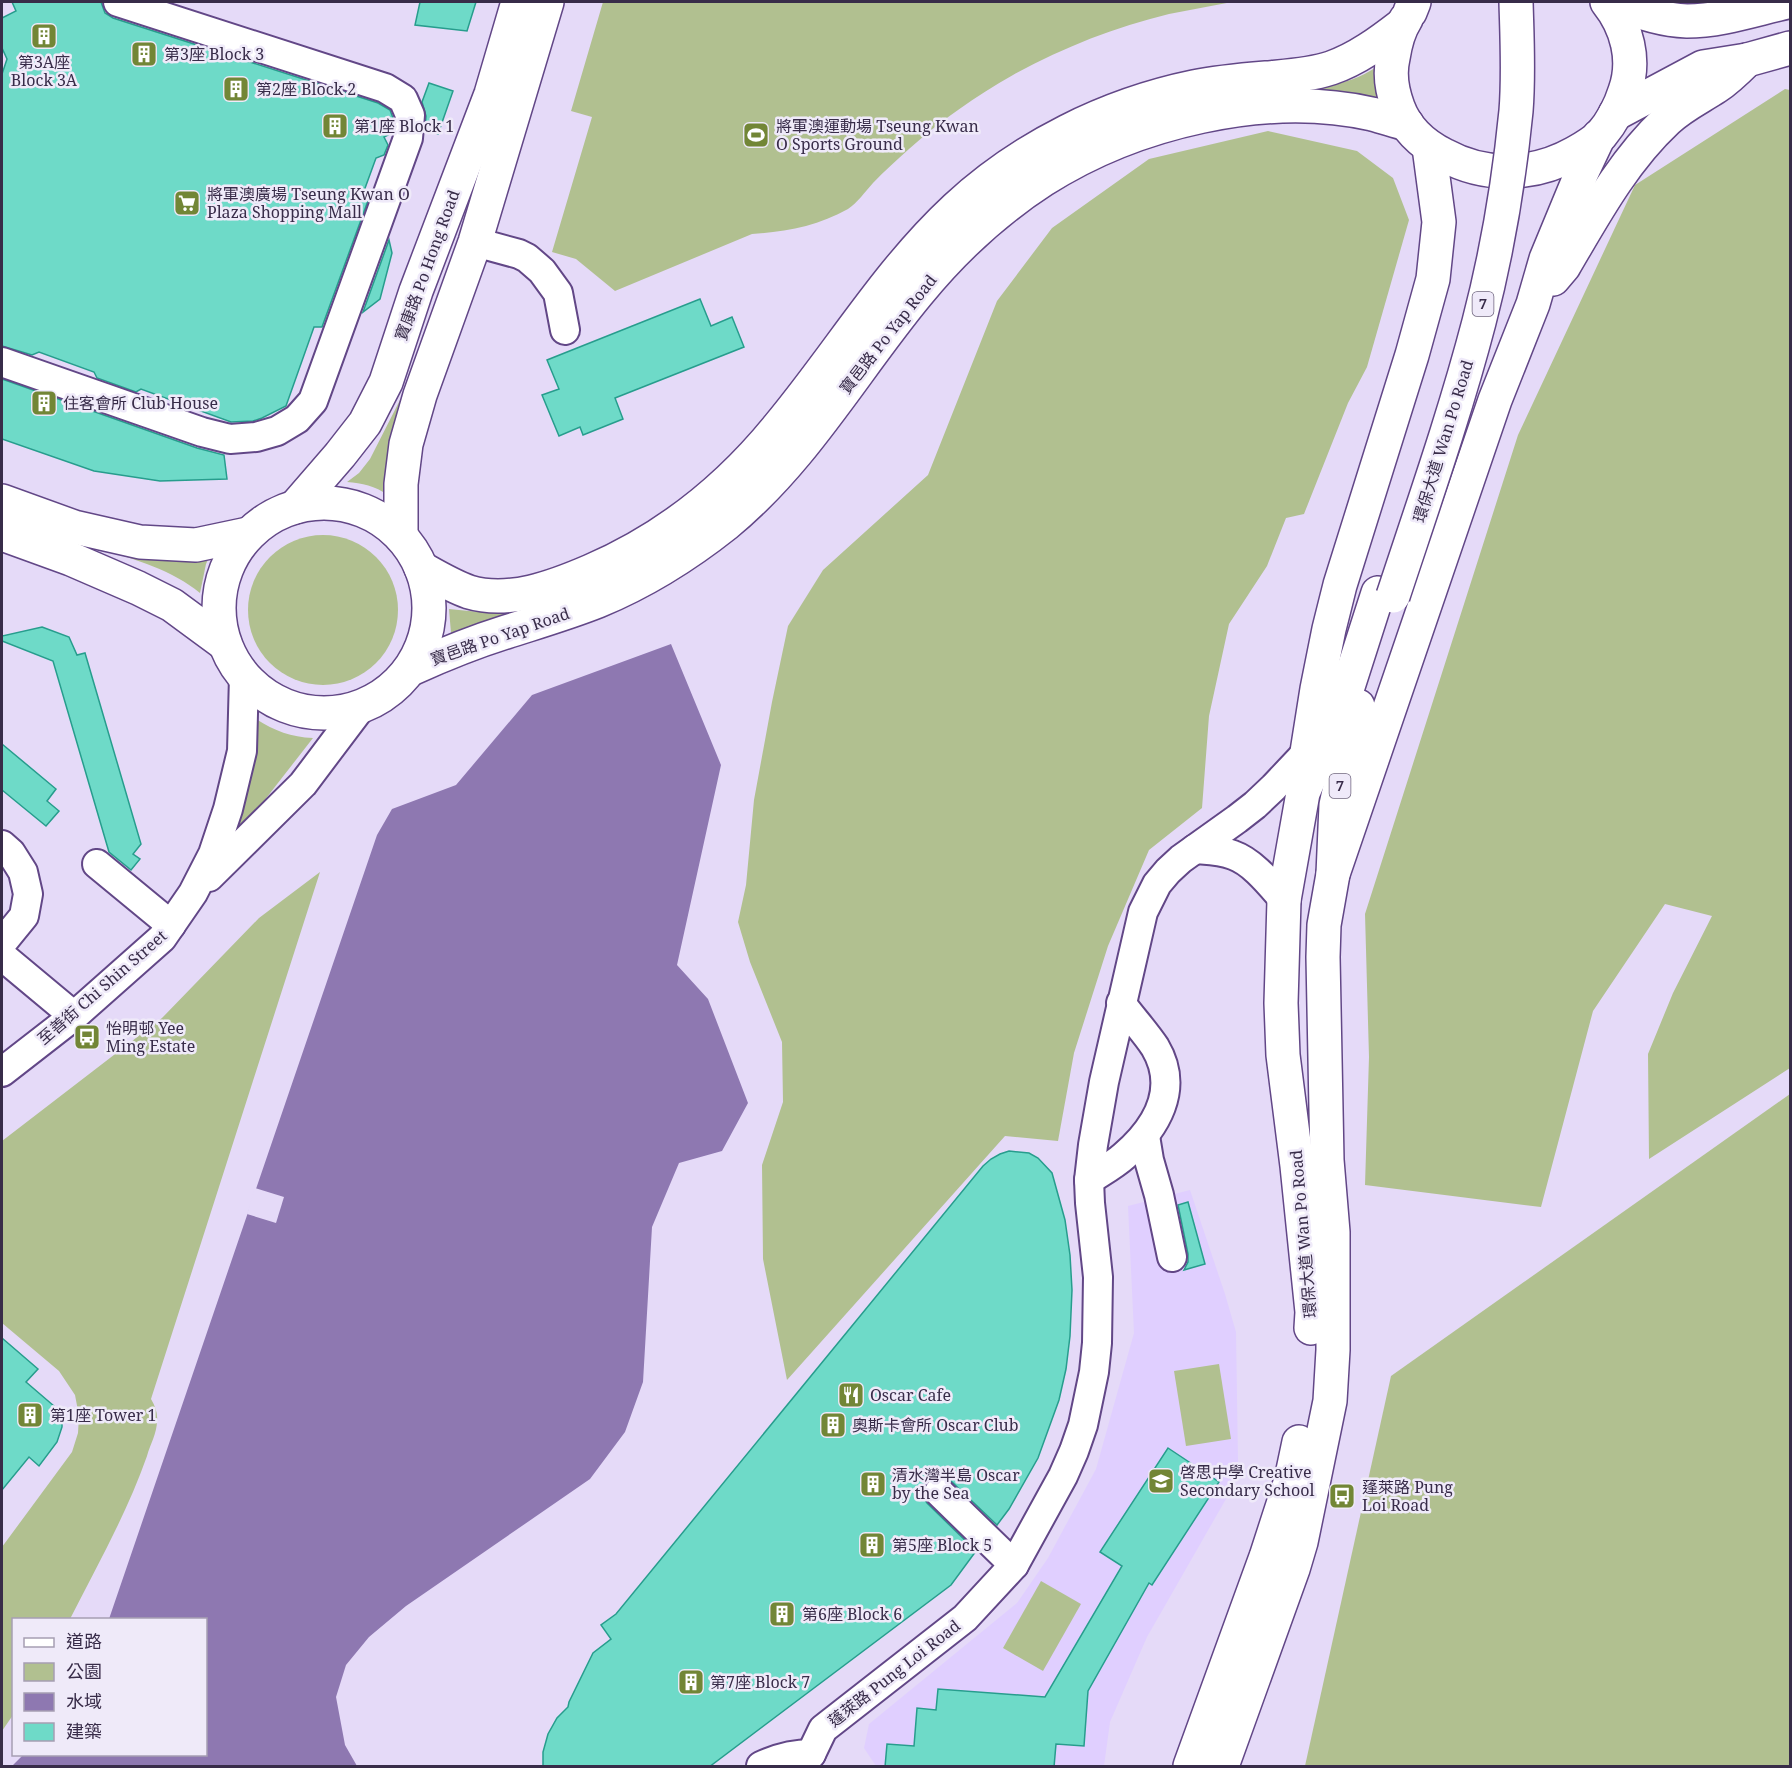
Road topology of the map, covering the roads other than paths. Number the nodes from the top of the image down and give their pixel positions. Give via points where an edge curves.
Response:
1 (118, 2) edge
2 (518, 2) edge
3 (547, 2) edge
4 (1504, 2) edge
5 (1516, 2) edge
6 (1607, 2) edge
7 (1615, 2) edge
8 (1788, 2) edge
9 (1412, 10) edge
10 (1791, 48) edge
11 (1747, 60) junction
12 (1407, 124) junction
13 (1607, 125) junction
14 (1429, 147) junction
15 (475, 242) junction
16 (1533, 304) junction
17 (565, 330) dead end
18 (2, 362) edge
19 (2, 501) edge
20 (295, 507) junction
21 (2, 534) edge
22 (248, 534) junction
23 (401, 536) junction
24 (421, 567) junction
25 (1386, 594) junction
26 (225, 644) junction
27 (411, 669) junction
28 (244, 676) junction
29 (361, 707) junction
30 (1307, 752) junction
31 (1303, 793) junction
32 (2, 845) edge
33 (1195, 849) junction
34 (98, 864) dead end
35 (1333, 874) junction
36 (193, 893) junction
37 (1284, 900) junction
38 (171, 925) junction
39 (2, 943) edge
40 (2, 956) edge
41 (1121, 1003) junction
42 (74, 1016) junction
43 (2, 1072) edge
44 (1145, 1136) junction
45 (1089, 1180) junction
46 (1172, 1257) dead end
47 (939, 1492) dead end
48 (1014, 1565) junction
49 (812, 1760) edge
50 (761, 1767) edge
51 (1190, 1767) edge
52 (1222, 1767) edge

1 - 18 street via 385,88 403,99 410,115 408,138 313,401 297,419 278,431 230,439
2 - 20 main road, 寶康路 Po Hong Road via 491,94 386,382 358,431
3 - 15 main road
4 - 25 main road, 環保大道 Wan Po Road / 7 via 1501,122 1480,259
5 - 25 main road, 環保大道 Wan Po Road / 7, bridge via 1516,108 1492,266 1461,385
6 - 13 main road, 環保大道 Wan Po Road via 1622,26 1630,56 1628,83
7 - 8 main road via 1648,14 1687,21
9 - 12 main road via 1394,54 1391,81 1394,98
9 - 24 main road, 寶邑路 Po Yap Road via 1373,47 1348,61 1301,75 1211,84 1133,104 1070,130 1006,168 969,196 912,252 797,404 735,475 686,517 635,549 570,580 511,595 472,593
10 - 11 main road
11 - 13 main road via 1702,67
11 - 16 main road via 1717,86 1673,114 1650,138 1605,197 1564,266
12 - 14 main road
12 - 27 main road, 寶邑路 Po Yap Road via 1326,108 1236,111 1194,118 1135,136 1059,170 1021,195 960,245 916,295 786,465 705,541 653,574 598,601 459,648
13 - 14 main road via 1584,148 1551,164 1517,171 1476,168
13 - 16 main road, 環保大道 Wan Po Road via 1582,172 1546,259
14 - 30 main road, 環保大道 Wan Po Road via 1439,222 1433,279 1340,585
15 - 17 street via 519,254 542,271 558,293
15 - 23 main road via 406,444
16 - 35 main road, 環保大道 Wan Po Road via 1495,400
19 - 22 main road, 寶邑路 Po Yap Road via 74,527 140,542 196,545
20 - 22 main road, 寶邑路 Po Yap Road via 262,522
20 - 23 main road, 寶邑路 Po Yap Road via 324,503 352,507 378,518
21 - 26 main road, 寶邑路 Po Yap Road via 146,592 172,605
22 - 26 main road, 寶邑路 Po Yap Road via 226,568 220,588 218,608
23 - 24 main road, 寶邑路 Po Yap Road
24 - 27 main road, 寶邑路 Po Yap Road via 428,593 429,620
25 - 31 main road, 環保大道 Wan Po Road / 7
25 - 35 main road, 環保大道 Wan Po Road / 7 via 1342,772 1336,805
26 - 28 main road, 寶邑路 Po Yap Road
27 - 29 main road, 寶邑路 Po Yap Road via 388,692
28 - 29 main road, 寶邑路 Po Yap Road via 268,697 300,711 330,714
28 - 36 street, 至善街 Chi Shin Street via 242,751 213,854
29 - 36 street, 至善街 Chi Shin Street via 303,784
30 - 31 main road, 環保大道 Wan Po Road
30 - 33 street, 蓬萊路 Pung Loi Road via 1255,804
31 - 37 main road, 環保大道 Wan Po Road / 7
32 - 39 street via 23,872 28,894 24,916
33 - 37 street via 1236,855
33 - 41 street, 蓬萊路 Pung Loi Road via 1168,871 1150,896
34 - 38 street
35 - 52 main road, 環保大道 Wan Po Road via 1323,957 1327,1161 1333,1232 1330,1401 1301,1542
36 - 38 street, 至善街 Chi Shin Street
37 - 51 main road, 環保大道 Wan Po Road via 1283,1054 1312,1312 1308,1399 1291,1480
38 - 42 street, 至善街 Chi Shin Street via 162,938
40 - 42 street
41 - 44 street via 1155,1048 1163,1066 1166,1090
41 - 45 street, 蓬萊路 Pung Loi Road
42 - 43 street, 至善街 Chi Shin Street
44 - 45 street via 1122,1158
44 - 46 street
45 - 48 street, 蓬萊路 Pung Loi Road via 1098,1277 1094,1372 1074,1451
47 - 48 street
48 - 49 street, 蓬萊路 Pung Loi Road via 965,1618 823,1729
49 - 50 street, 蓬萊路 Pung Loi Road via 794,1754

